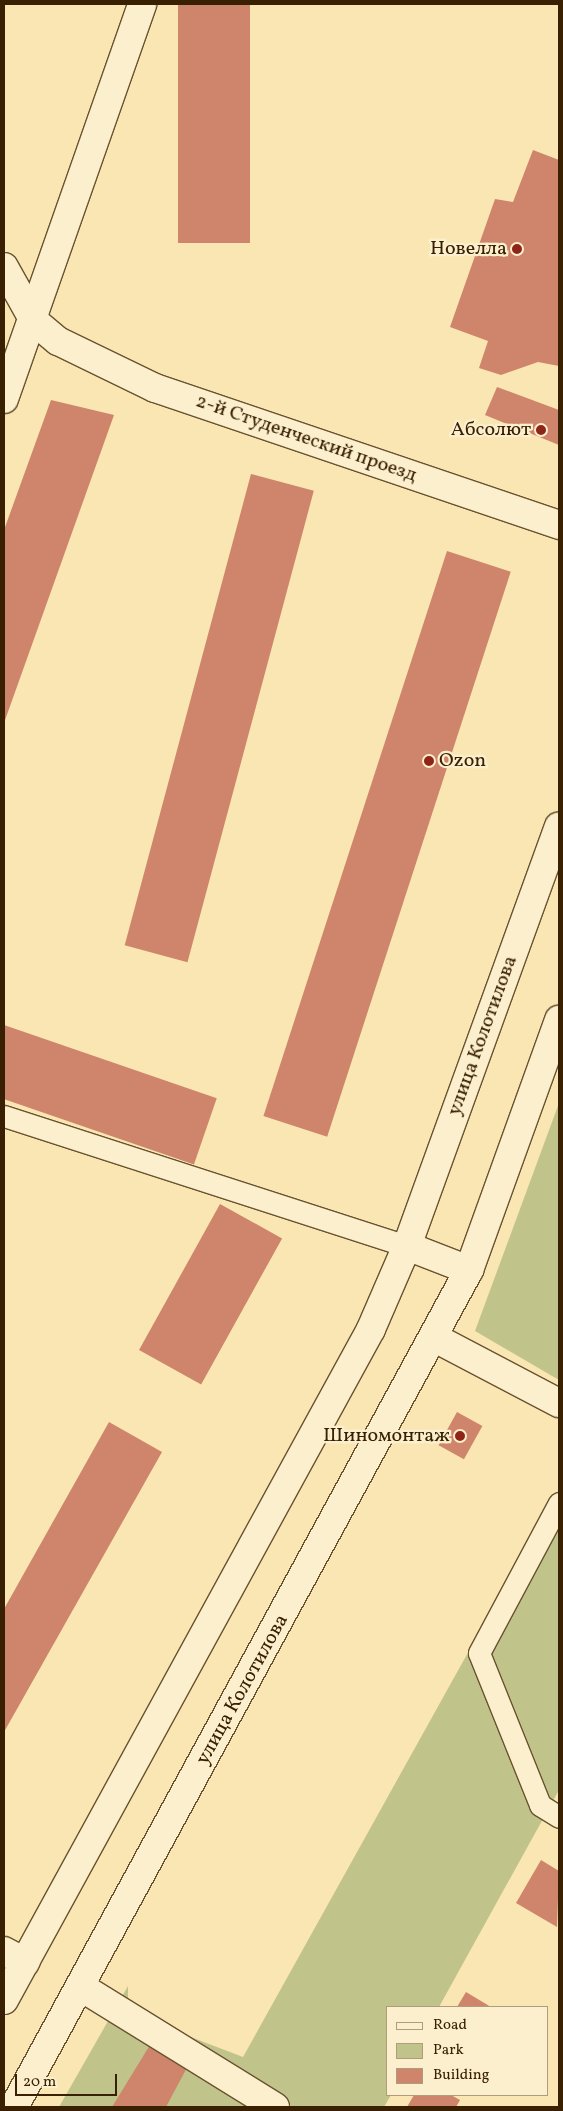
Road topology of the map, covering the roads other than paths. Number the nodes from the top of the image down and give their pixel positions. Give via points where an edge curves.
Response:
1 (142, 4) edge
2 (4, 267) edge
3 (34, 322) junction
4 (4, 399) edge
5 (559, 525) edge
6 (559, 827) edge
7 (559, 1020) edge
8 (4, 1116) edge
9 (407, 1246) junction
10 (469, 1270) junction
11 (434, 1338) junction
12 (559, 1403) edge
13 (559, 1503) edge
14 (559, 1817) edge
15 (14, 1956) edge
16 (81, 1987) junction
17 (4, 2000) edge
18 (14, 2107) edge
19 (275, 2107) edge

1 - 3 main road
2 - 3 main road
3 - 4 main road
3 - 5 main road, 2-й Студенческий проезд via 58,341 155,388
6 - 9 main road, улица Колотилова
7 - 10 main road, улица Колотилова
8 - 9 lane
9 - 10 main road
9 - 15 main road, улица Колотилова via 371,1329
10 - 11 main road, улица Колотилова
11 - 12 main road
11 - 16 main road, улица Колотилова
13 - 14 lane via 479,1653 540,1805
15 - 17 main road, улица Колотилова
16 - 18 main road, улица Колотилова
16 - 19 main road

